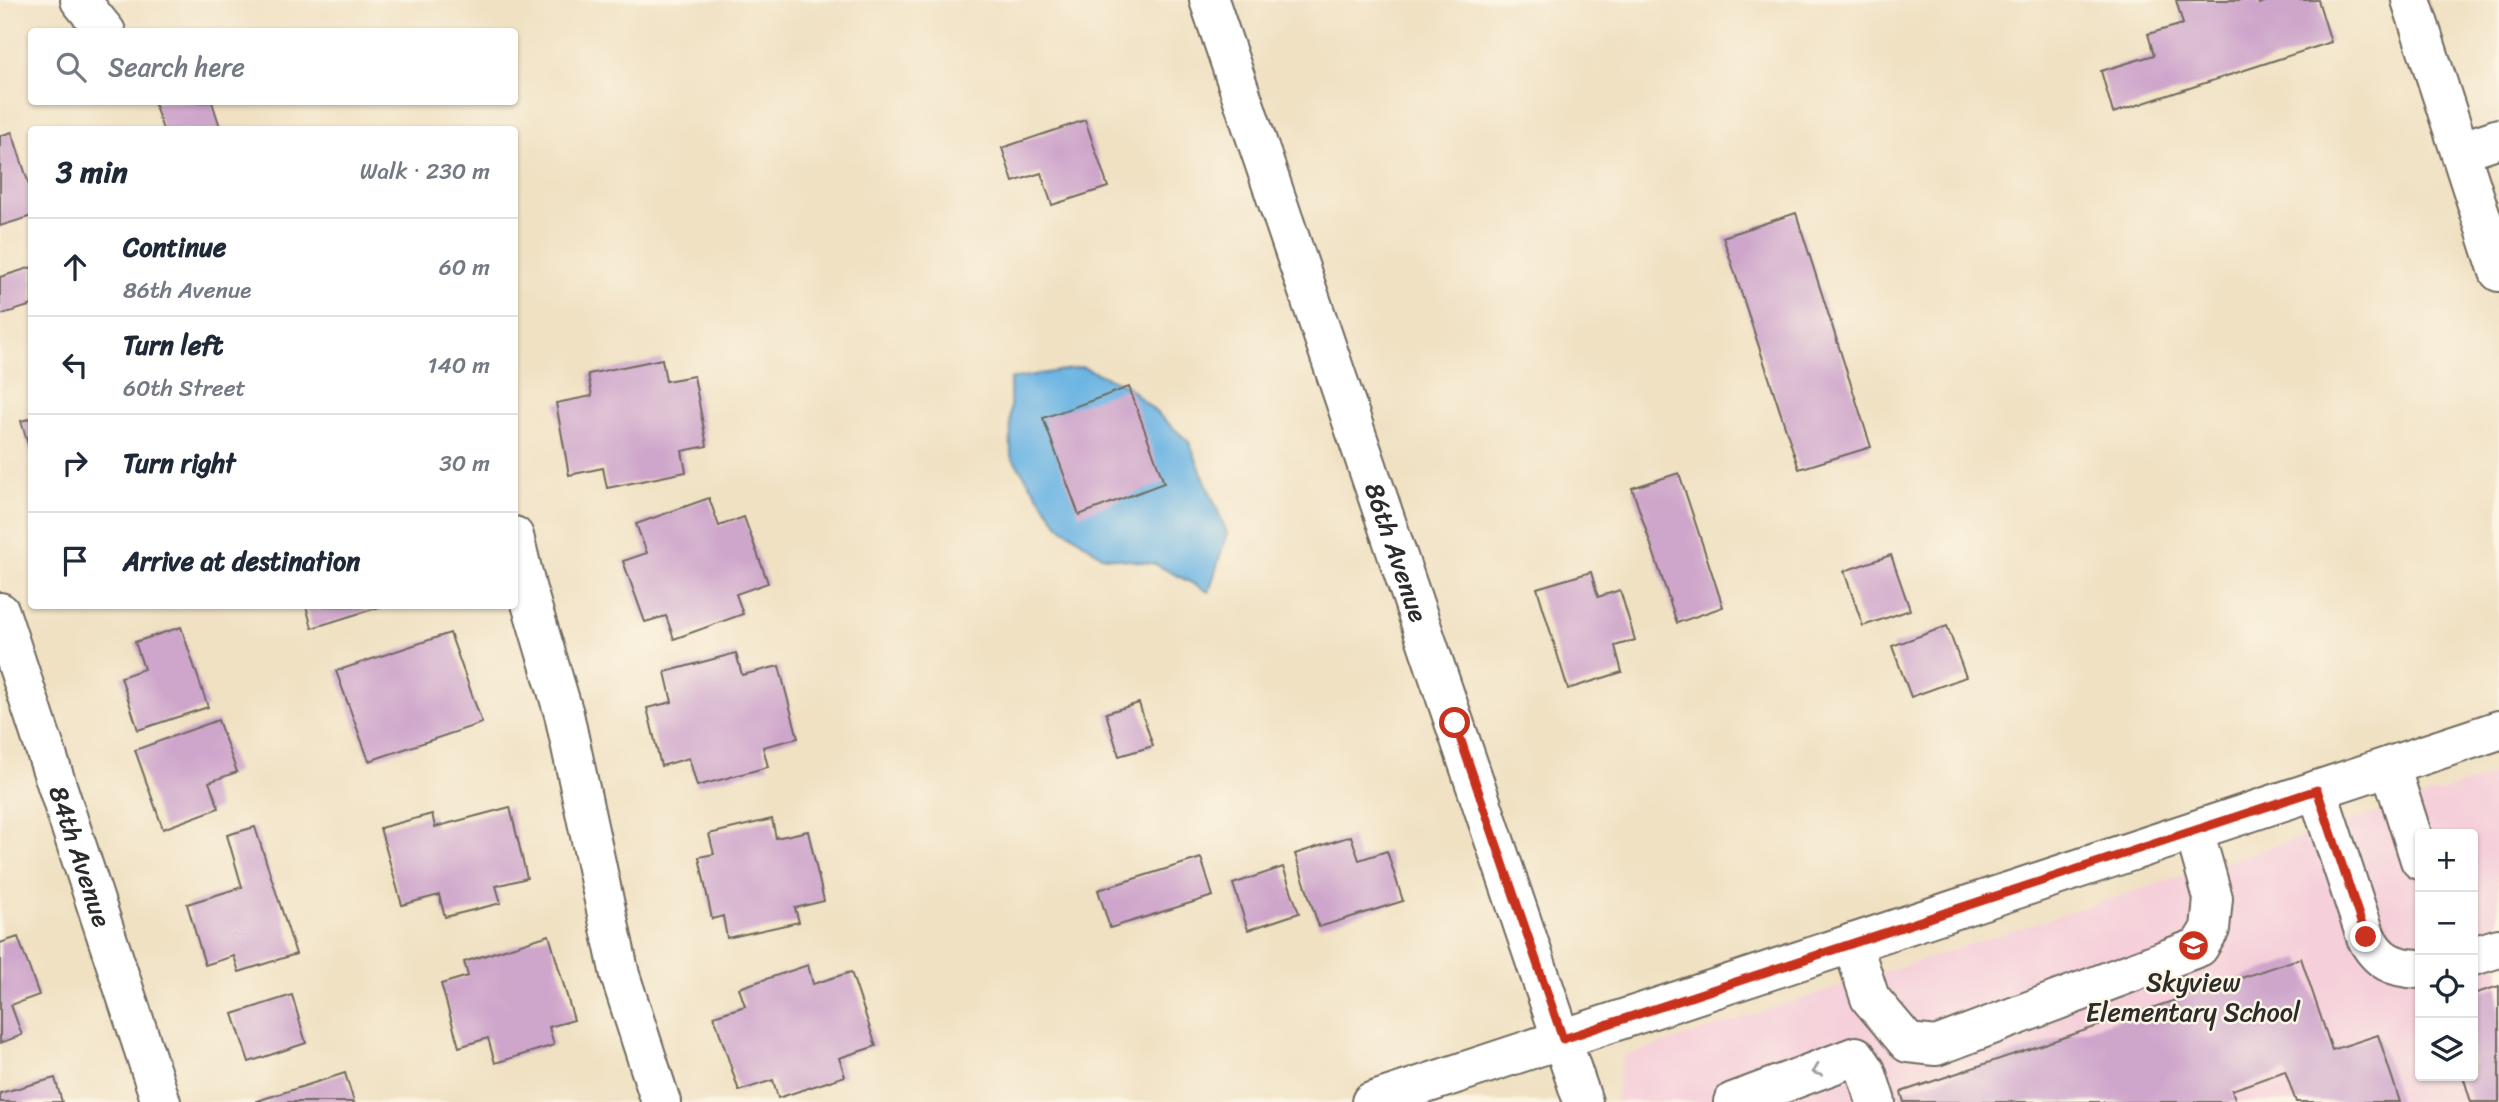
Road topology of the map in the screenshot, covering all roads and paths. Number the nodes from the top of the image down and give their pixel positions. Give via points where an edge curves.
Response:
1 (80, 0) edge
2 (1209, 0) edge
3 (2411, 0) edge
4 (103, 28) edge
5 (2499, 138) edge
6 (2460, 151) junction
7 (2499, 272) edge
8 (518, 553) edge
9 (0, 612) edge
10 (2499, 730) edge
11 (2390, 766) junction
12 (2317, 790) junction
13 (2194, 831) junction
14 (2415, 844) edge
15 (1852, 943) junction
16 (2499, 948) edge
17 (2476, 955) edge
18 (2415, 969) edge
19 (1885, 1015) junction
20 (1563, 1039) junction
21 (1856, 1056) junction
22 (161, 1102) edge
23 (660, 1102) edge
24 (1371, 1102) edge
25 (1583, 1102) edge
26 (1733, 1102) edge
27 (1876, 1102) edge

1 - 4 street
2 - 20 street, 86th Avenue
3 - 6 street
5 - 6 street
6 - 7 street
8 - 23 street via 564,714 620,975
9 - 22 street, 84th Avenue
10 - 11 street
11 - 12 street
11 - 14 street
12 - 13 street
12 - 18 street via 2373,951 2384,960
13 - 15 street
13 - 19 street via 2213,898 2210,929 2199,947 1936,1046 1908,1043
15 - 19 street via 1870,998
15 - 20 street
16 - 17 street
19 - 21 street
20 - 24 street
20 - 25 street, 86th Avenue
21 -> 26 street
21 - 27 street

